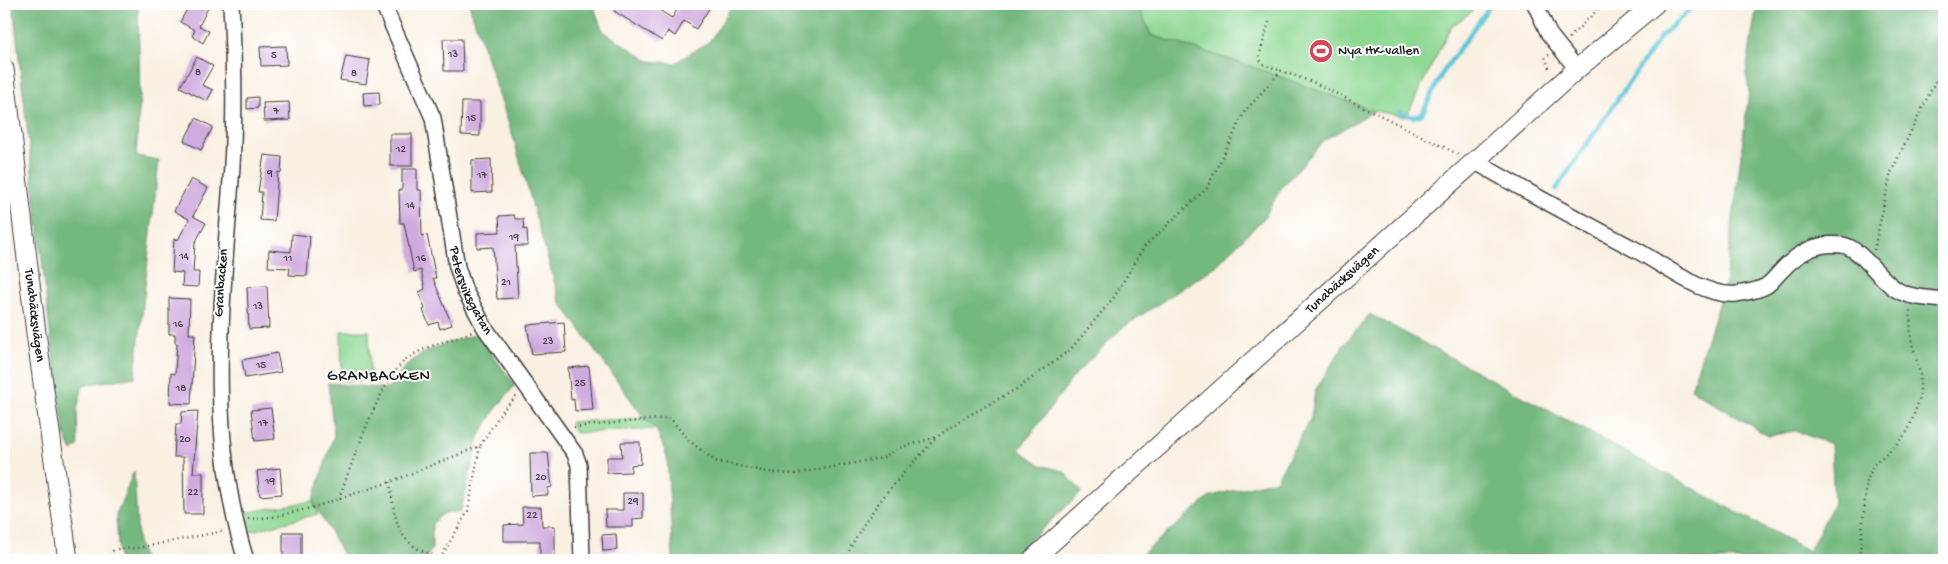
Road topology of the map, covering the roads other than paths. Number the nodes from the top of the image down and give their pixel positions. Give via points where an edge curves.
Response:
1 (231, 4) edge
2 (383, 4) edge
3 (1535, 4) edge
4 (1654, 4) edge
5 (4, 69) edge
6 (1577, 69) junction
7 (1476, 162) junction
8 (1944, 300) edge
9 (68, 560) edge
10 (246, 560) edge
11 (582, 560) edge
12 (1032, 560) edge

1 - 10 street, Granbacken via 234,119 222,283 219,392 226,470 235,524
2 - 11 street, Petersviksgatan via 433,118 458,267 465,291 485,328 558,428 580,465
3 - 6 street via 1549,34
4 - 6 street, Tunabäcksvägen
5 - 9 street, Tunabäcksvägen
6 - 7 street, Tunabäcksvägen
7 - 8 street via 1685,278 1717,292 1756,291 1768,285 1800,253 1821,244 1854,249 1896,289 1913,296
7 - 12 street, Tunabäcksvägen

